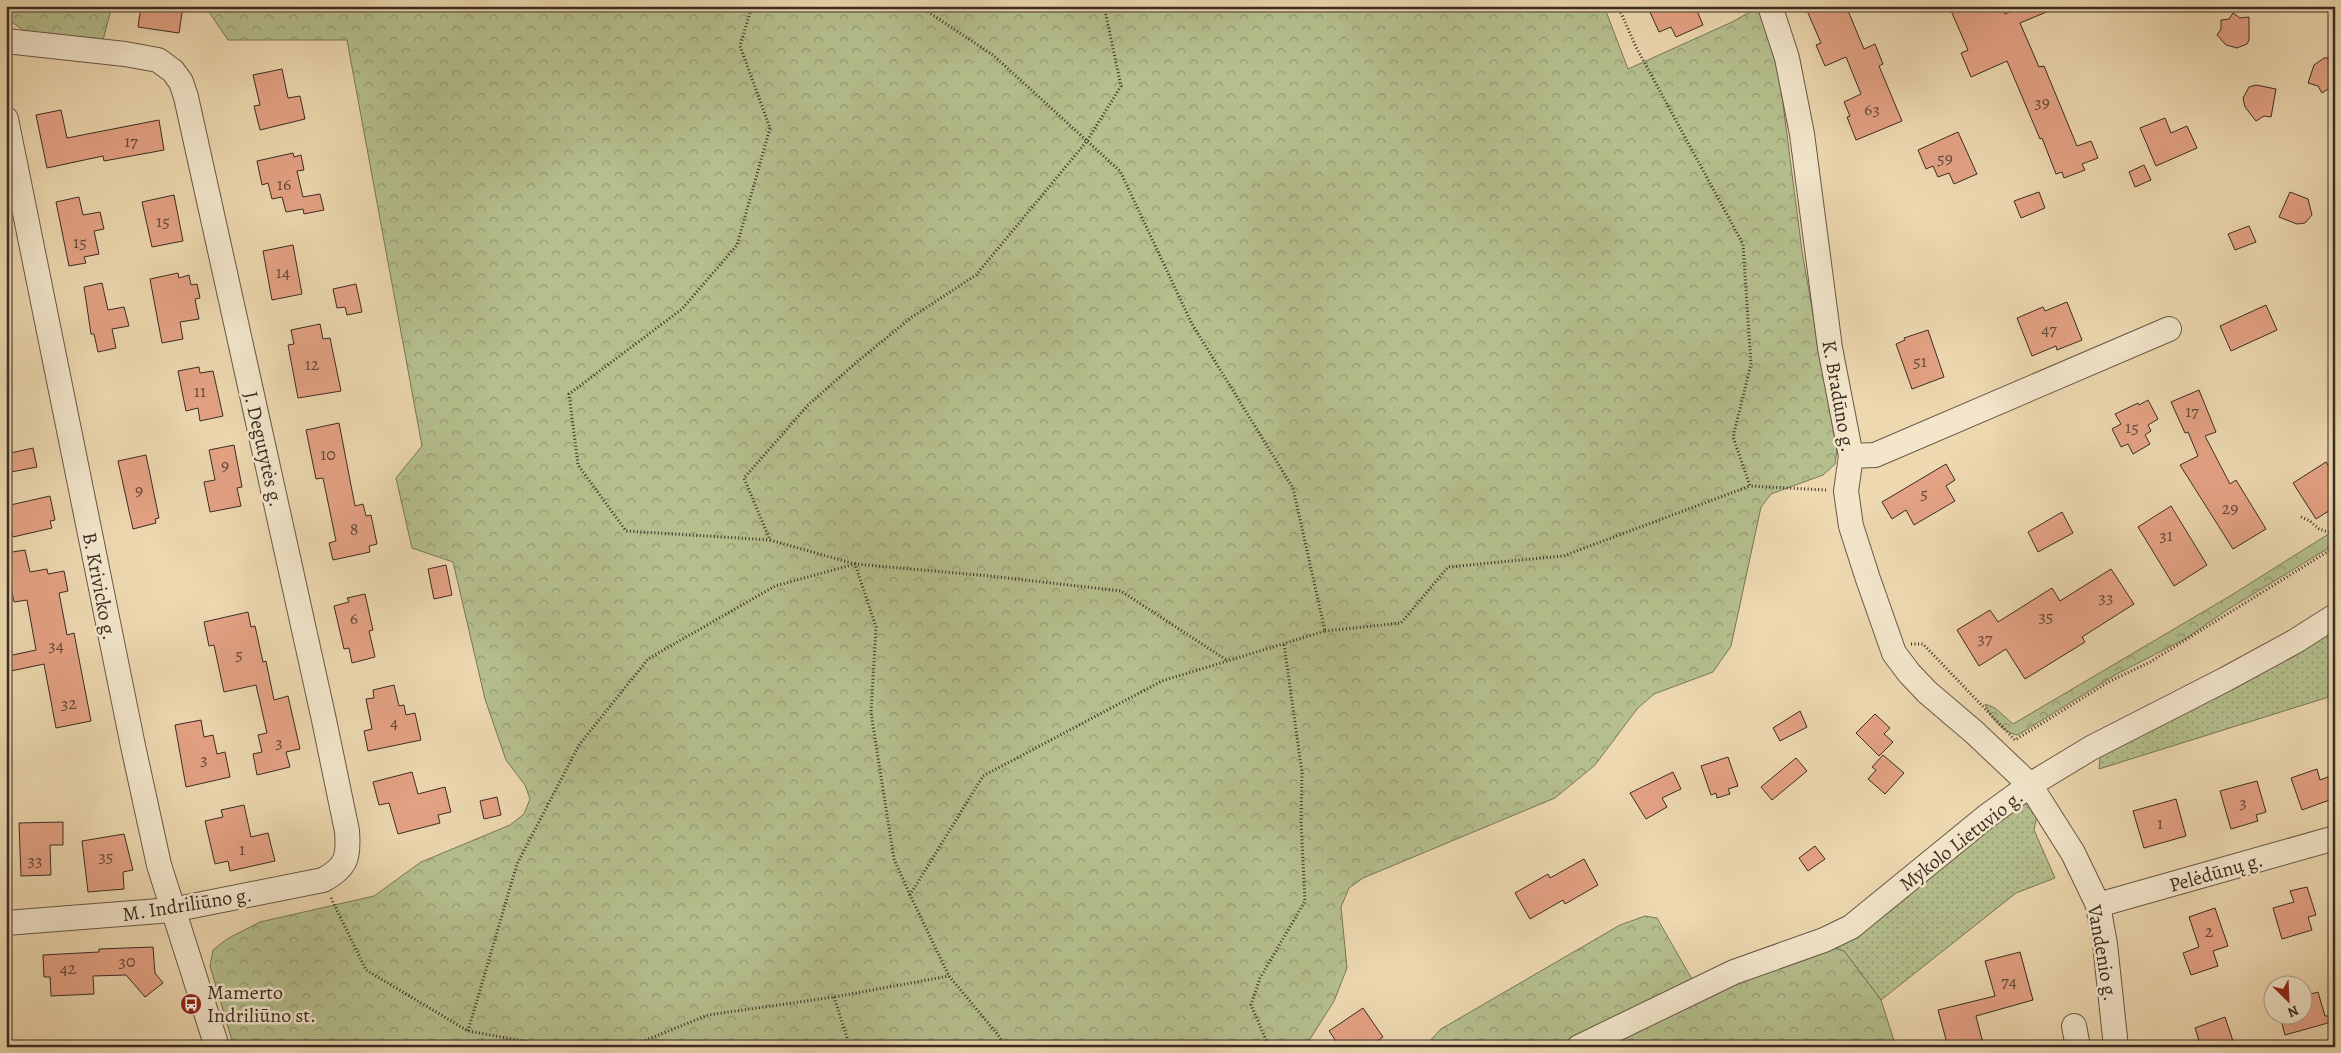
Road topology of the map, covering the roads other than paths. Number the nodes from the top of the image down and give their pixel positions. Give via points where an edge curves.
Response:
1 (1770, 6) edge
2 (6, 41) edge
3 (6, 119) edge
4 (2169, 328) dead end
5 (1852, 456) junction
6 (2335, 616) edge
7 (2030, 785) junction
8 (2335, 838) edge
9 (348, 848) joint
10 (2098, 906) junction
11 (172, 910) junction
12 (6, 923) edge
13 (217, 1047) edge
14 (1579, 1047) edge
15 (2116, 1047) edge

1 - 5 street, K. Bradūno g. via 1786,58 1802,134 1830,348
2 - 9 street, J. Degutytės g. via 158,60 181,82 324,720
3 - 11 street, B. Krivicko g. via 132,746
4 - 5 street via 1875,455
5 - 7 street, K. Bradūno g. via 1846,491 1851,526 1894,653 1927,692
6 - 7 street, Mykolo Lietuvio g. via 2294,642 2091,748
7 - 10 street, Vandenio g. via 2073,853
7 - 14 street, Mykolo Lietuvio g. via 1851,927 1734,972
8 - 10 street, Pelėdūnų g.
9 - 11 street, M. Indriliūno g. via 337,872 323,880
10 - 15 street, Vandenio g.
11 - 12 street, M. Indriliūno g.
11 - 13 street, B. Krivicko g.

